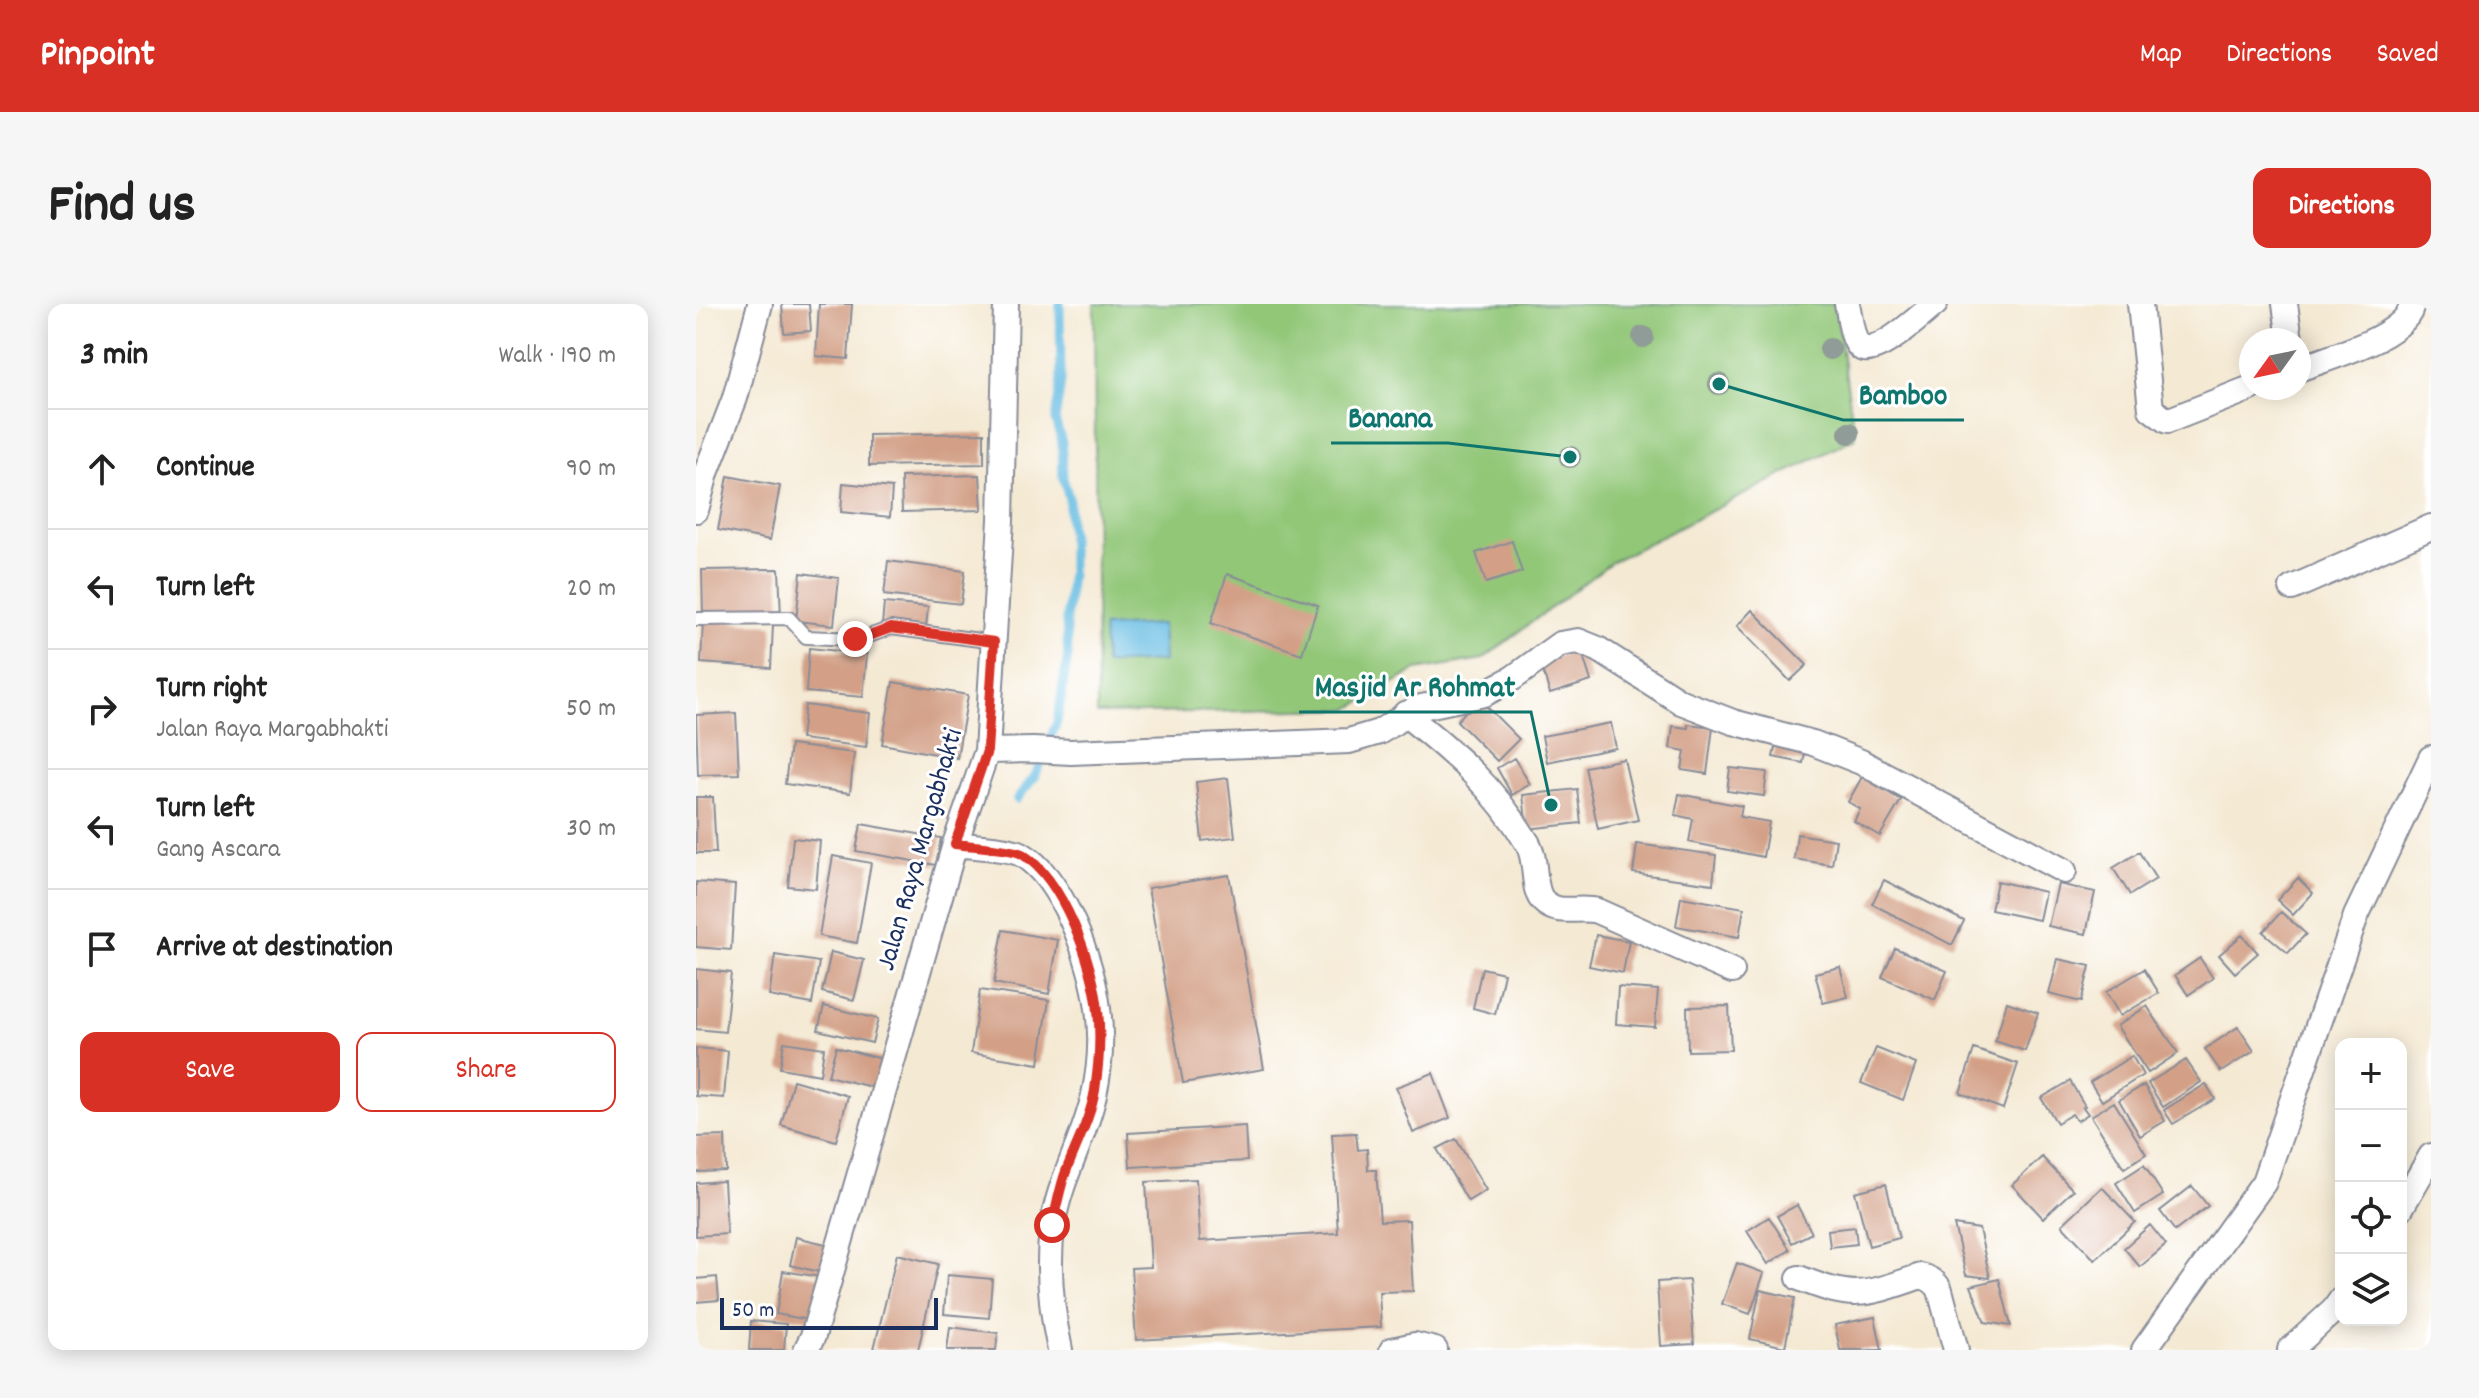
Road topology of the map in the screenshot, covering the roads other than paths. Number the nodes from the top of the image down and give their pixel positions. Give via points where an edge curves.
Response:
1 (760, 304) edge
2 (1006, 304) edge
3 (1847, 304) edge
4 (1935, 304) edge
5 (2140, 304) edge
6 (2285, 304) edge
7 (2412, 304) edge
8 (2288, 328) edge
9 (2311, 364) edge
10 (2239, 393) edge
11 (696, 510) edge
12 (2431, 527) edge
13 (2292, 588) dead end
14 (696, 619) edge
15 (994, 642) junction
16 (1405, 714) junction
17 (987, 751) junction
18 (2431, 758) edge
19 (955, 844) junction
20 (2064, 871) dead end
21 (1732, 971) dead end
22 (2431, 1156) edge
23 (2407, 1198) edge
24 (1799, 1278) dead end
25 (2335, 1309) edge
26 (806, 1350) edge
27 (1060, 1350) edge
28 (1392, 1350) edge
29 (1435, 1350) edge
30 (1956, 1350) edge
31 (2144, 1350) edge
32 (2290, 1350) edge

1 - 11 street via 735,398
2 - 15 street, Jalan Raya Margabhakti
3 - 4 street via 1856,341 1865,350 1880,347
5 - 10 street via 2151,409 2167,421
6 - 8 street
7 - 9 street via 2385,336
12 - 13 street
14 - 15 lane via 789,618 806,637 855,639 891,628
15 - 17 street, Jalan Raya Margabhakti
16 - 17 street via 1379,732 1349,741
16 - 20 street via 1484,694 1560,644 1578,641 1681,702 1861,762
16 - 21 street via 1494,794 1530,847 1539,898 1550,908 1597,911
17 - 19 street, Jalan Raya Margabhakti
18 - 31 street via 2356,916 2264,1182
19 - 26 street, Jalan Raya Margabhakti
19 - 27 street via 1019,853 1040,869 1060,897 1092,974 1099,1011 1094,1093 1064,1177 1049,1254
22 - 23 street
24 - 30 street via 1851,1294 1927,1278 1940,1290
25 - 32 street
28 - 29 street via 1415,1345

